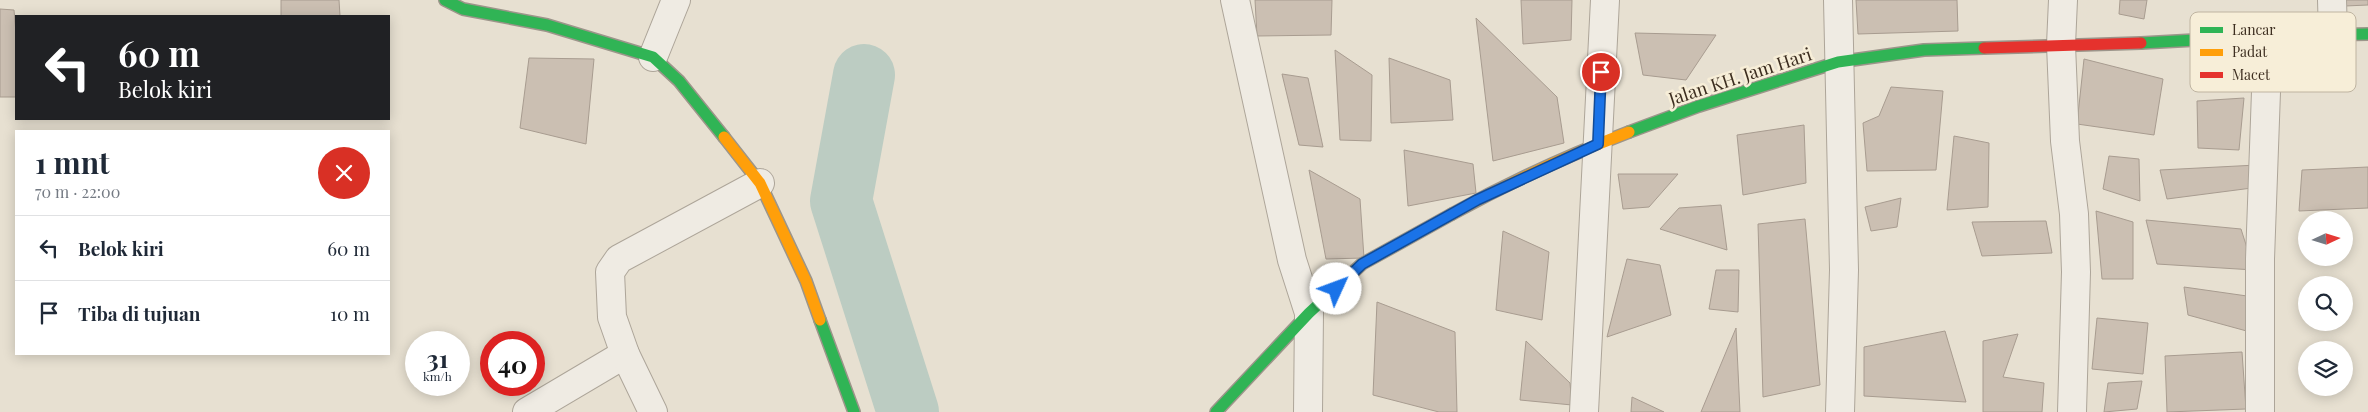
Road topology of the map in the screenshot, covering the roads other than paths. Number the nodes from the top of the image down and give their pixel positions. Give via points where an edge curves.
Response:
1 (445, 0) edge
2 (676, 0) edge
3 (1235, 0) edge
4 (1605, 0) edge
5 (1838, 0) edge
6 (2063, 0) edge
7 (2190, 41) edge
8 (2061, 45) junction
9 (653, 57) junction
10 (1838, 62) junction
11 (2266, 92) edge
12 (1598, 144) junction
13 (760, 183) junction
14 (1309, 314) junction
15 (625, 354) junction
16 (527, 412) edge
17 (653, 412) edge
18 (854, 412) edge
19 (1216, 412) edge
20 (1308, 412) edge
21 (1584, 412) edge
22 (1840, 412) edge
23 (2072, 412) edge
24 (2260, 412) edge

1 - 9 street via 463,9 547,25
2 - 9 street
3 - 14 street via 1292,260
4 - 12 street
5 - 10 street
6 - 8 street
7 - 8 street, Jalan KH. Jam Hari
8 - 10 street, Jalan KH. Jam Hari via 1924,50
8 - 23 street via 2076,272
9 - 13 street via 680,81
10 - 12 street, Jalan KH. Jam Hari via 1699,106
10 - 22 street via 1844,270
11 - 24 street via 2260,258
12 - 14 street, Jalan KH. Jam Hari via 1477,200 1362,264
12 - 21 street
13 - 15 street via 619,258 610,272 610,288 612,317
13 - 18 street via 806,281
14 - 19 street, Jalan KH. Jam Hari
14 - 20 street
15 - 16 street
15 - 17 street

